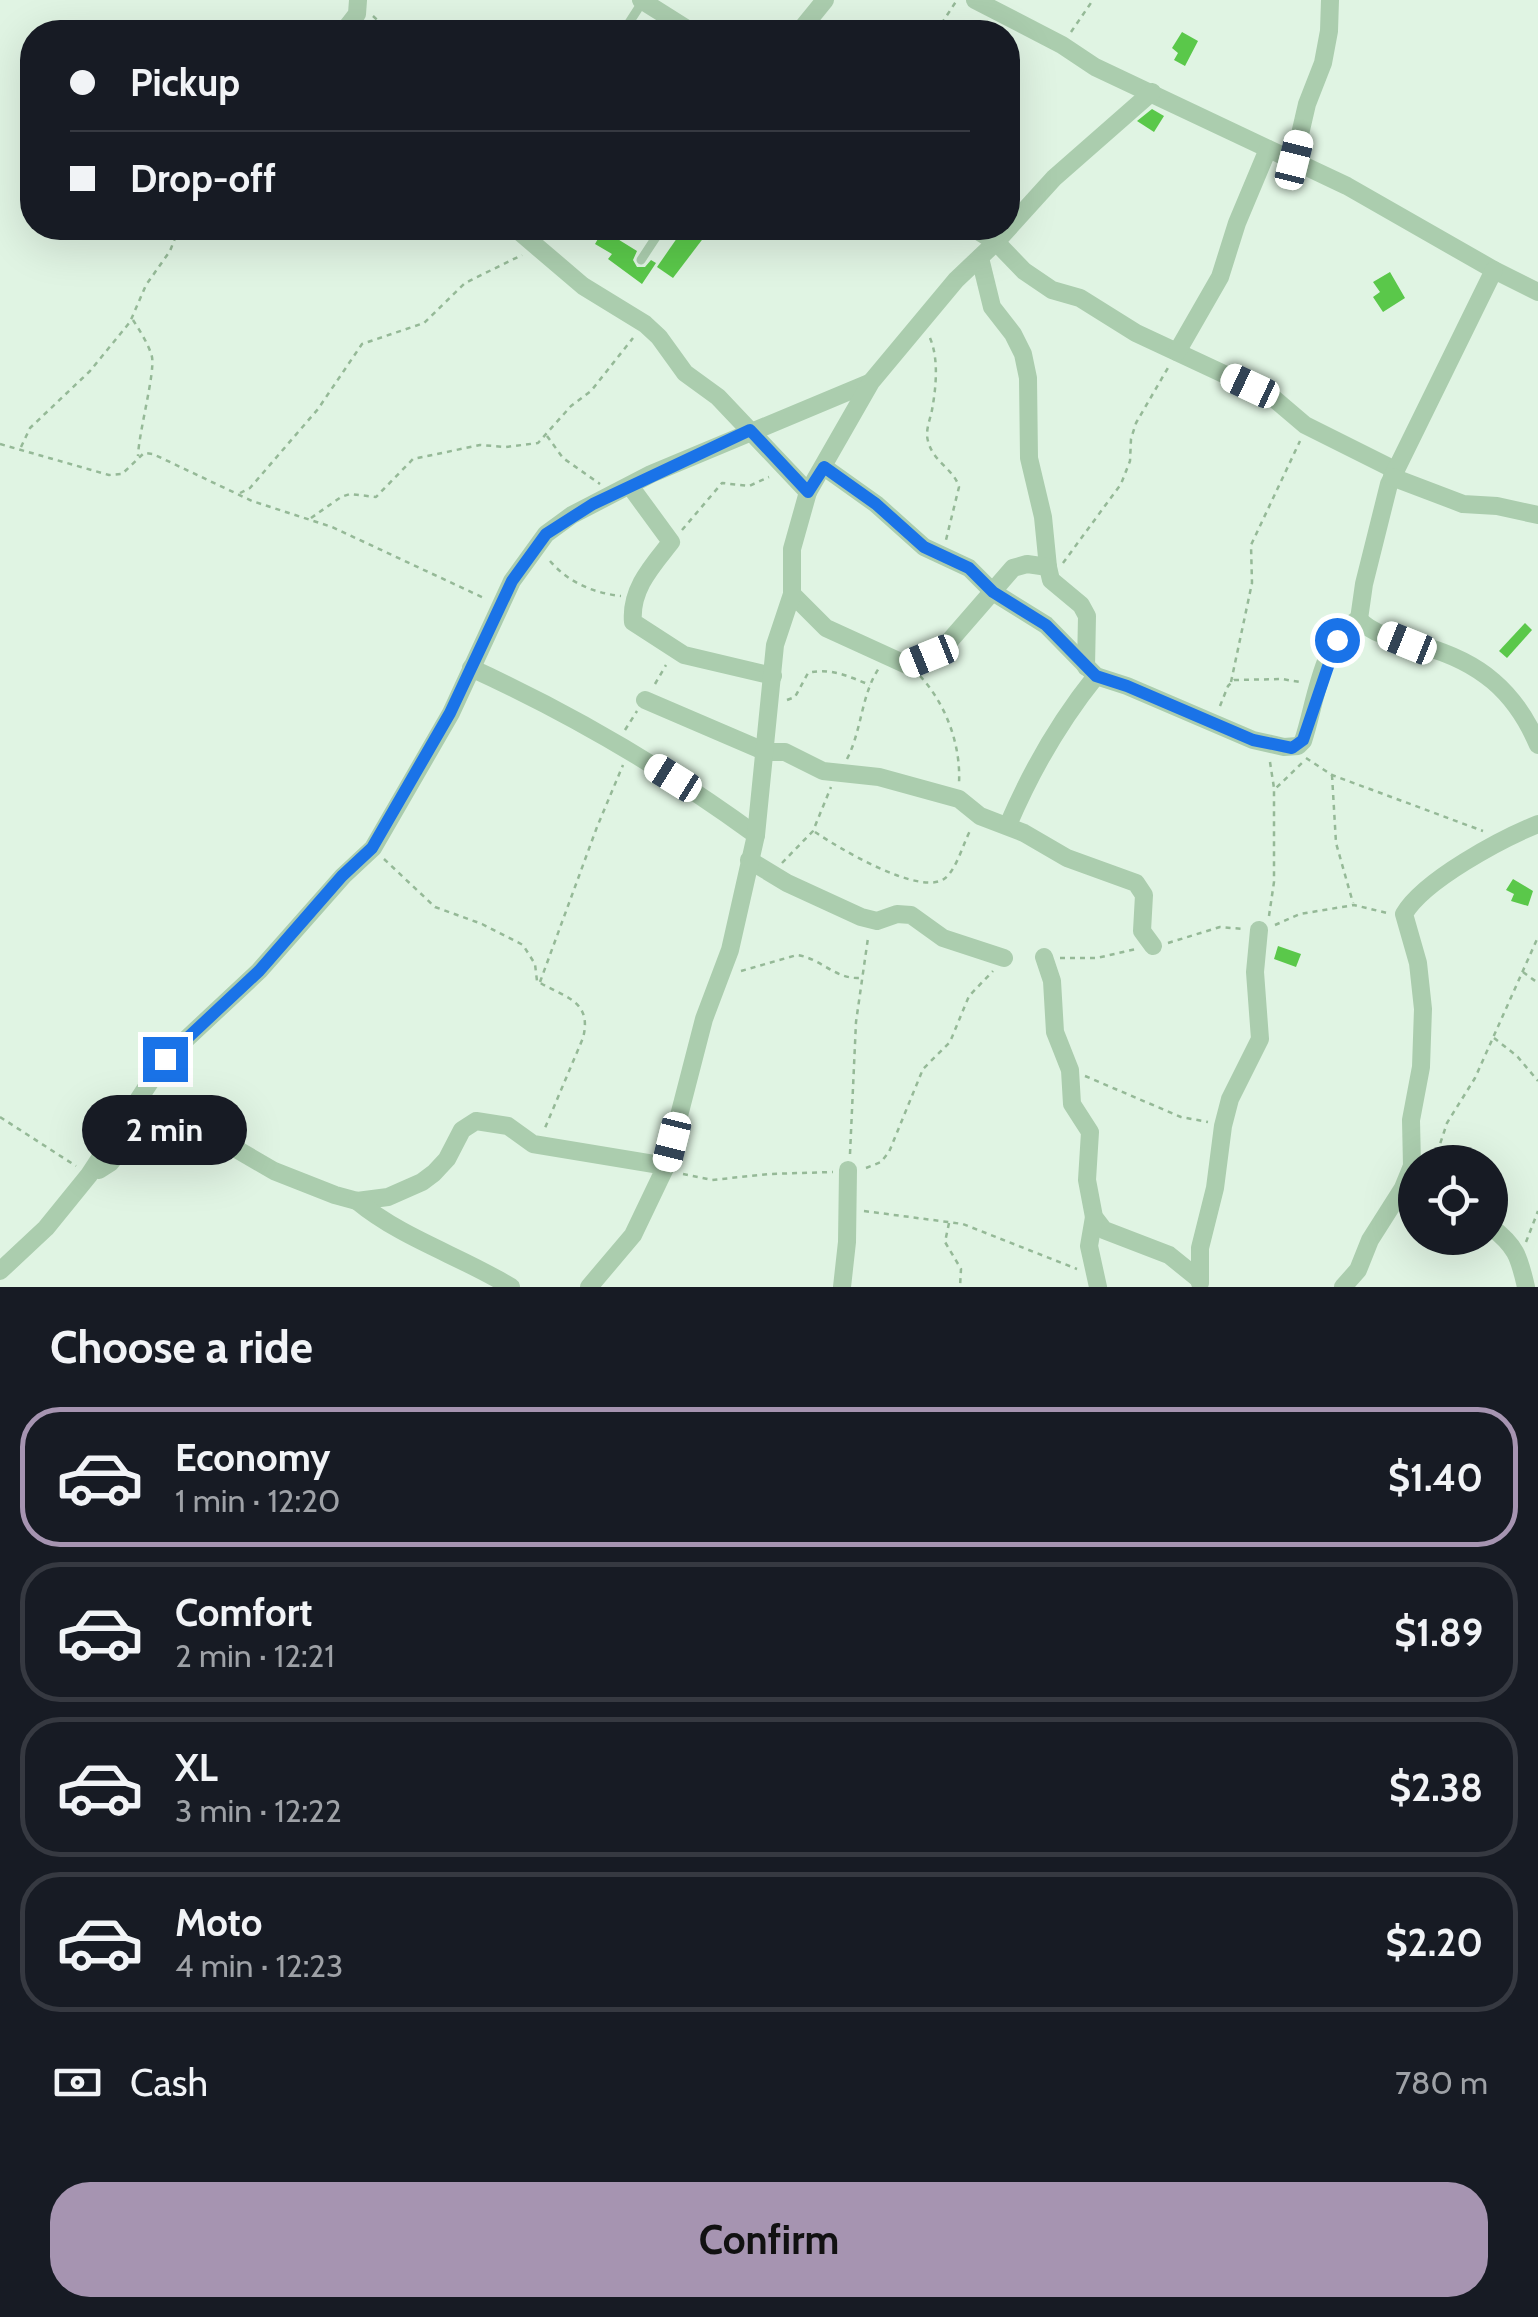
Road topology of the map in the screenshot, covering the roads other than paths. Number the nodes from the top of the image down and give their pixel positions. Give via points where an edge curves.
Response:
1 (825, 0) edge
2 (975, 0) edge
3 (1330, 0) edge
4 (642, 1) edge
5 (673, 20) edge
6 (809, 20) edge
7 (1013, 20) edge
8 (1020, 24) edge
9 (1152, 92) junction
10 (1268, 149) junction
11 (1294, 160) junction
12 (1020, 216) edge
13 (528, 240) edge
14 (654, 240) edge
15 (993, 240) edge
16 (996, 242) junction
17 (980, 258) junction
18 (640, 260) dead end
19 (1494, 270) junction
20 (1538, 292) edge
21 (1177, 352) junction
22 (871, 382) junction
23 (750, 430) junction
24 (824, 467) junction
25 (1394, 473) junction
26 (630, 486) junction
27 (808, 492) junction
28 (1538, 515) edge
29 (1050, 573) junction
30 (993, 592) junction
31 (792, 594) junction
32 (1359, 619) junction
33 (471, 668) junction
34 (1091, 671) junction
35 (774, 676) junction
36 (644, 700) dead end
37 (1538, 745) edge
38 (766, 752) junction
39 (1538, 824) edge
40 (1008, 825) junction
41 (756, 835) junction
42 (749, 860) junction
43 (1263, 929) road end
44 (1153, 946) road end
45 (1044, 957) road end
46 (1004, 958) road end
47 (1415, 1145) edge
48 (665, 1168) junction
49 (848, 1170) road end
50 (90, 1175) junction
51 (1398, 1195) edge
52 (357, 1201) junction
53 (1094, 1217) junction
54 (1508, 1241) edge
55 (0, 1271) edge
56 (1096, 1278) edge
57 (1200, 1283) edge
58 (512, 1287) edge
59 (590, 1287) edge
60 (842, 1287) edge
61 (1343, 1287) edge
62 (1526, 1287) edge

1 - 6 street
2 - 7 street
3 - 11 street via 1323,64
4 - 5 street
8 - 9 street
9 - 10 street
9 - 12 street
10 - 11 street
10 - 21 street via 1220,277
11 - 19 street
13 - 23 street via 607,304 645,324 685,373
14 - 18 lane
15 - 16 street
16 - 17 street
16 - 21 street via 1035,280
17 - 22 street
17 - 29 street via 992,307 1026,366 1029,458
19 - 20 street
19 - 25 street
21 - 25 street via 1271,396 1306,425
22 - 23 street
22 - 24 street
23 - 26 street
23 - 27 street
24 - 27 street
24 - 30 street via 924,547 969,568
25 - 28 street via 1463,504
25 - 32 street
26 - 33 street via 556,526 533,550
26 - 35 street via 670,542 650,566 633,622 684,655
27 - 31 street via 792,549
29 - 30 street via 1017,566
29 - 34 street via 1087,616
30 - 31 street via 946,645 904,664 826,628
30 - 34 street via 1046,625
31 - 35 street via 778,627
32 - 34 street via 1337,640 1303,740 1292,748 1206,723
32 - 37 street via 1494,678
33 - 41 street via 630,750
33 - 50 street via 372,848 259,971 165,1059
34 - 40 street
35 - 38 street
36 - 38 street
38 - 40 street via 959,798 980,816
38 - 41 street
39 - 47 street via 1503,838 1404,914 1423,1009 1411,1120
40 - 44 street via 1067,858 1136,883 1144,895 1142,931
41 - 42 street
42 - 46 street via 871,920 911,916 943,938
42 - 48 street via 736,927
43 - 57 street via 1254,972 1260,1038 1223,1126 1200,1248
45 - 53 street via 1072,1104 1090,1132 1087,1180
48 - 52 street via 528,1142 508,1126 473,1122 422,1182
48 - 59 street via 633,1235
49 - 60 street
50 - 52 street via 150,1126 219,1139 274,1172
50 - 55 street
51 - 61 street
52 - 58 street via 409,1236
53 - 56 street via 1088,1246
53 - 57 street via 1104,1230 1169,1255
54 - 62 street

